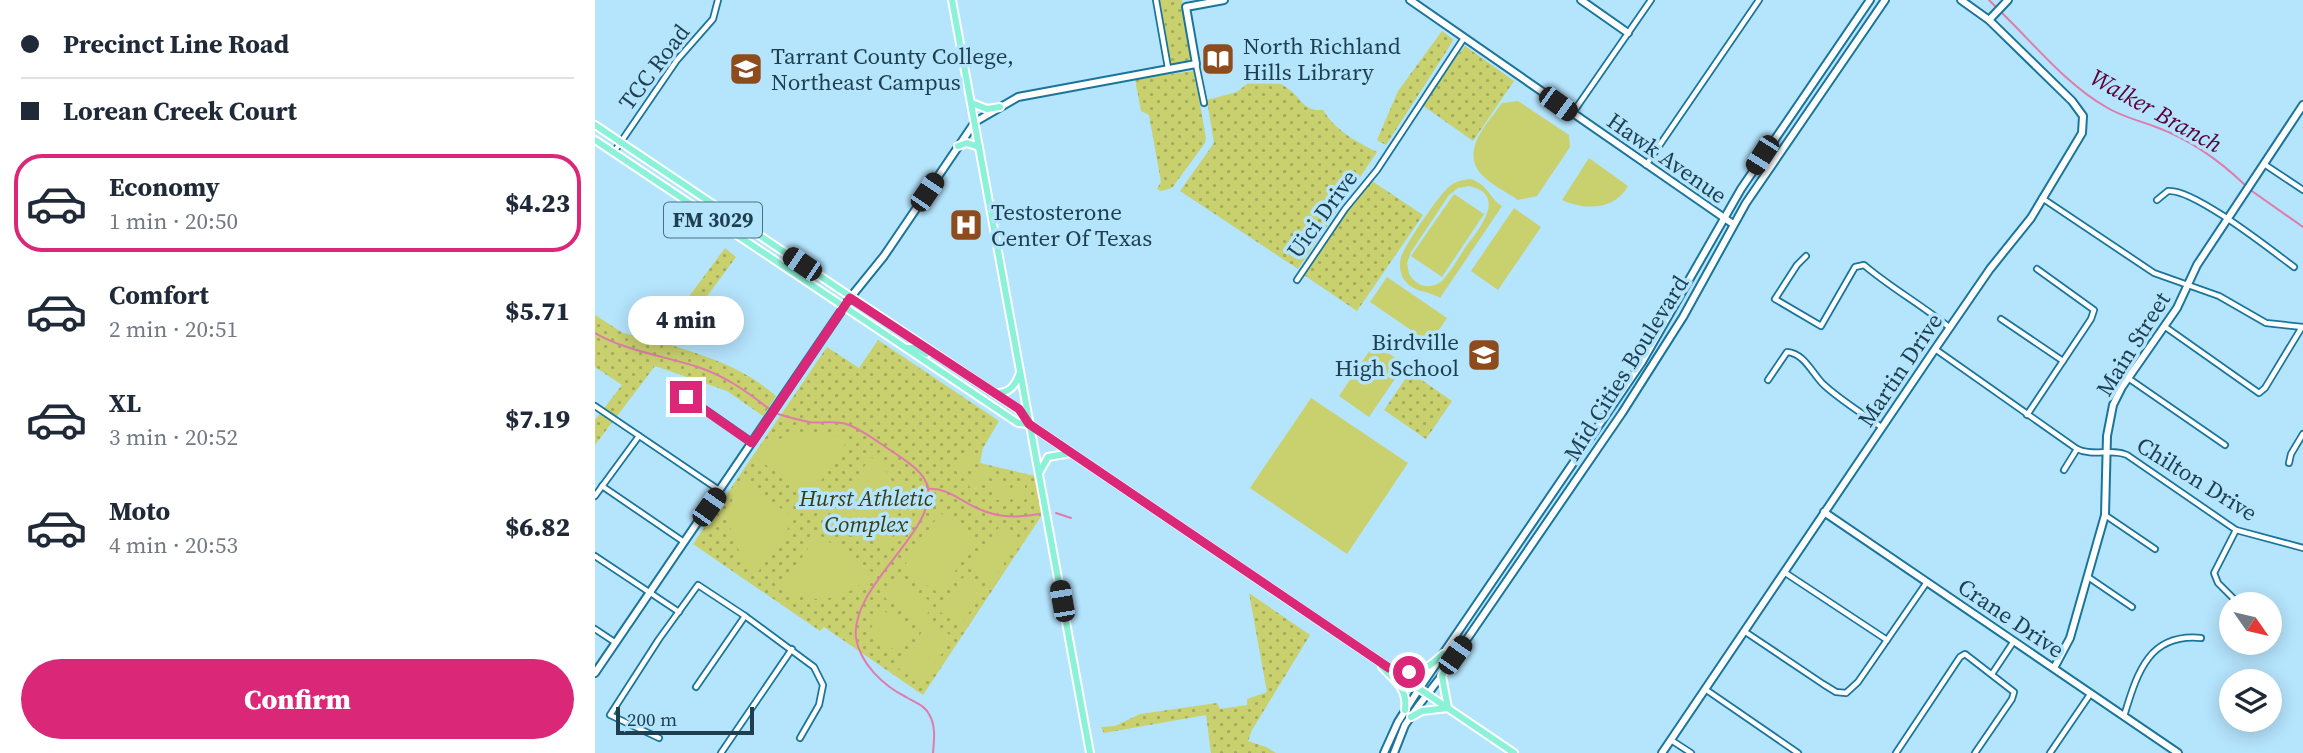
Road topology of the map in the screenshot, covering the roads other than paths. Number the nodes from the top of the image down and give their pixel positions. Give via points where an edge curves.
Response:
1 (718, 0) edge
2 (952, 0) edge
3 (1156, 0) edge
4 (1224, 0) edge
5 (1410, 0) edge
6 (1581, 0) edge
7 (1651, 0) edge
8 (1759, 0) edge
9 (1870, 0) edge
10 (1885, 0) edge
11 (1961, 0) edge
12 (2008, 0) edge
13 (1185, 4) edge
14 (1989, 20) junction
15 (1628, 33) junction
16 (1464, 38) junction
17 (1196, 64) junction
18 (1168, 68) junction
19 (971, 102) junction
20 (1203, 103) dead end
21 (2303, 105) edge
22 (1000, 107) junction
23 (1572, 114) junction
24 (975, 122) junction
25 (595, 125) edge
26 (595, 140) edge
27 (621, 143) junction
28 (958, 146) junction
29 (979, 147) junction
30 (614, 153) junction
31 (2264, 164) junction
32 (1646, 165) junction
33 (2303, 190) edge
34 (2042, 198) junction
35 (2157, 200) dead end
36 (1723, 218) junction
37 (2227, 219) junction
38 (1734, 224) junction
39 (748, 228) junction
40 (741, 238) junction
41 (1806, 256) dead end
42 (2294, 267) dead end
43 (2037, 269) dead end
44 (1297, 280) dead end
45 (2188, 285) junction
46 (850, 298) junction
47 (845, 306) junction
48 (2001, 319) dead end
49 (2164, 326) junction
50 (2303, 327) edge
51 (1950, 328) junction
52 (906, 348) junction
53 (1935, 349) junction
54 (931, 351) junction
55 (1647, 352) junction
56 (1658, 357) junction
57 (924, 360) junction
58 (2063, 361) junction
59 (1019, 366) junction
60 (958, 369) junction
61 (2128, 378) junction
62 (1768, 380) dead end
63 (679, 386) dead end
64 (994, 393) junction
65 (595, 407) edge
66 (2027, 415) junction
67 (1029, 424) junction
68 (1881, 428) junction
69 (2303, 434) edge
70 (639, 436) junction
71 (752, 443) junction
72 (2225, 445) dead end
73 (2077, 449) junction
74 (1072, 452) junction
75 (2107, 453) junction
76 (1593, 455) junction
77 (1577, 456) junction
78 (2289, 463) dead end
79 (2064, 470) dead end
80 (1039, 475) junction
81 (602, 486) junction
82 (720, 490) junction
83 (595, 496) edge
84 (1824, 512) junction
85 (2105, 515) junction
86 (2236, 530) junction
87 (684, 542) junction
88 (2303, 548) edge
89 (2155, 549) dead end
90 (595, 556) edge
91 (1784, 572) junction
92 (1498, 573) junction
93 (2088, 577) junction
94 (1507, 581) junction
95 (1927, 582) junction
96 (650, 592) junction
97 (2227, 592) edge
98 (2132, 607) dead end
99 (679, 611) junction
100 (745, 616) junction
101 (595, 629) edge
102 (1744, 631) junction
103 (2201, 638) dead end
104 (1887, 640) junction
105 (2014, 641) junction
106 (616, 643) junction
107 (792, 649) junction
108 (1443, 654) junction
109 (1380, 662) junction
110 (1389, 668) junction
111 (2054, 668) junction
112 (1445, 670) junction
113 (595, 673) edge
114 (1992, 674) junction
115 (696, 687) dead end
116 (1419, 689) junction
117 (1705, 689) junction
118 (2091, 693) junction
119 (1427, 694) junction
120 (1448, 708) junction
121 (1405, 710) junction
122 (2124, 716) junction
123 (1411, 717) junction
124 (659, 738) dead end
125 (800, 738) dead end
126 (1390, 739) junction
127 (1671, 740) junction
128 (720, 753) edge
129 (1090, 753) edge
130 (1384, 753) edge
131 (1393, 753) edge
132 (1514, 753) edge
133 (1663, 753) edge
134 (1691, 753) edge
135 (1798, 753) edge
136 (1896, 753) edge
137 (1975, 753) edge
138 (2050, 753) edge
139 (2178, 753) edge

1 - 27 street, TCC Road via 713,19 677,60
2 - 19 main road
3 - 18 street
4 - 13 street
5 - 16 street, Hawk Avenue
6 - 15 street
7 - 15 street
8 - 32 street
9 - 36 street, Mid Cities Boulevard
10 - 38 street, Mid Cities Boulevard
11 - 14 street, Martin Drive
12 - 14 street
13 - 17 street
14 - 34 street, Martin Drive via 2083,116 2082,133
15 - 23 street
16 - 23 street, Hawk Avenue
16 - 44 street, Uici Drive
17 - 18 street
17 - 20 street
18 - 22 street via 1018,97
19 - 22 main road via 984,108
19 - 24 main road
21 - 31 street, Main Street
22 - 24 street
23 - 32 street, Hawk Avenue
24 - 28 street
24 - 29 main road
25 - 27 main road, FM 3029
26 - 30 main road, FM 3029
27 - 30 street, TCC Road
27 - 39 main road, FM 3029
28 - 29 main road
28 - 46 street
29 - 59 main road
30 - 40 main road, FM 3029
31 - 33 street
31 - 37 street, Main Street
32 - 36 street, Hawk Avenue
34 - 45 street via 2148,269
34 - 51 street, Martin Drive
35 - 37 street via 2176,191
36 - 38 street, Hawk Avenue
36 - 55 street, Mid Cities Boulevard
37 - 42 street
37 - 45 street, Main Street
38 - 56 street, Mid Cities Boulevard
39 - 40 main road
39 - 46 main road, FM 3029
40 - 47 main road, FM 3029
41 - 51 street via 1775,299 1821,326 1855,267 1864,265
43 - 58 street via 2094,310
45 - 49 street, Main Street
45 - 50 street via 2231,301 2266,323
46 - 47 street
46 - 54 main road, FM 3029
47 - 52 main road, FM 3029
47 - 71 street
48 - 58 street
49 - 50 street via 2259,393
49 - 61 street, Main Street
51 - 53 street, Martin Drive
52 - 54 main road via 926,354
52 - 57 main road, FM 3029
53 - 66 street, Chilton Drive
53 - 68 street, Martin Drive
54 - 60 main road, FM 3029
55 - 56 street
55 - 77 street, Mid Cities Boulevard
56 - 76 street, Mid Cities Boulevard
57 - 60 main road via 935,359
57 - 67 main road, FM 3029 via 1018,423
58 - 66 street
59 - 64 main road via 1016,384 1007,392
59 - 67 main road
60 - 64 main road, FM 3029
61 - 72 street
61 - 75 street, Main Street via 2113,405
62 - 68 street via 1791,352 1822,383
63 - 71 street via 686,397
64 - 67 main road, FM 3029 via 1019,409
65 - 70 street
66 - 73 street, Chilton Drive
67 - 74 main road, FM 3029
67 - 80 main road
68 - 84 street, Martin Drive
69 - 78 street
70 - 81 street
70 - 82 street
71 - 82 street
73 - 75 street, Chilton Drive
73 - 79 street
74 - 80 main road via 1048,457
74 - 109 main road, FM 3029
75 - 85 street, Main Street
75 - 86 street, Chilton Drive via 2127,455
76 - 77 street
76 - 94 street, Mid Cities Boulevard
77 - 92 street, Mid Cities Boulevard
80 - 129 main road
81 - 83 street
81 - 87 street
82 - 87 street
84 - 91 street, Martin Drive
84 - 95 street, Crane Drive
85 - 89 street
85 - 93 street, Main Street
86 - 88 street, Chilton Drive
86 - 97 street via 2214,573
87 - 96 street
90 - 96 street
91 - 102 street, Martin Drive
91 - 104 street
92 - 94 street
92 - 108 street, Mid Cities Boulevard
93 - 98 street
93 - 111 street, Main Street via 2070,638
94 - 112 street, Mid Cities Boulevard
95 - 104 street
95 - 105 street, Crane Drive
96 - 99 street
96 - 106 street
99 - 100 street via 698,585
99 - 124 street via 610,715
100 - 107 street
100 - 115 street
101 - 106 street
102 - 104 street via 1841,693 1851,690
102 - 117 street, Martin Drive
103 - 122 street via 2174,638 2160,646 2139,675
105 - 111 street, Crane Drive
105 - 114 street
106 - 113 street
107 - 125 street via 814,667 823,685 819,705
107 - 128 street
108 - 110 main road via 1417,672
108 - 116 street, Mid Cities Boulevard
109 - 110 main road, FM 3029
109 - 121 main road via 1402,687
110 - 116 main road, FM 3029
111 - 118 street, Crane Drive
112 - 119 street, Mid Cities Boulevard
112 - 120 main road
114 - 136 street via 1965,654 1960,657
114 - 137 street via 2014,692
116 - 119 main road, FM 3029
116 - 121 street, Mid Cities Boulevard
117 - 127 street, Martin Drive
117 - 135 street
118 - 122 street, Crane Drive
118 - 138 street
119 - 120 main road, FM 3029
119 - 123 street, Mid Cities Boulevard
120 - 123 main road
120 - 132 main road, FM 3029
121 - 126 street, Mid Cities Boulevard
122 - 139 street, Crane Drive
123 - 131 street, Mid Cities Boulevard
126 - 130 street, Mid Cities Boulevard
126 - 131 street
127 - 133 street, Martin Drive
127 - 134 street

